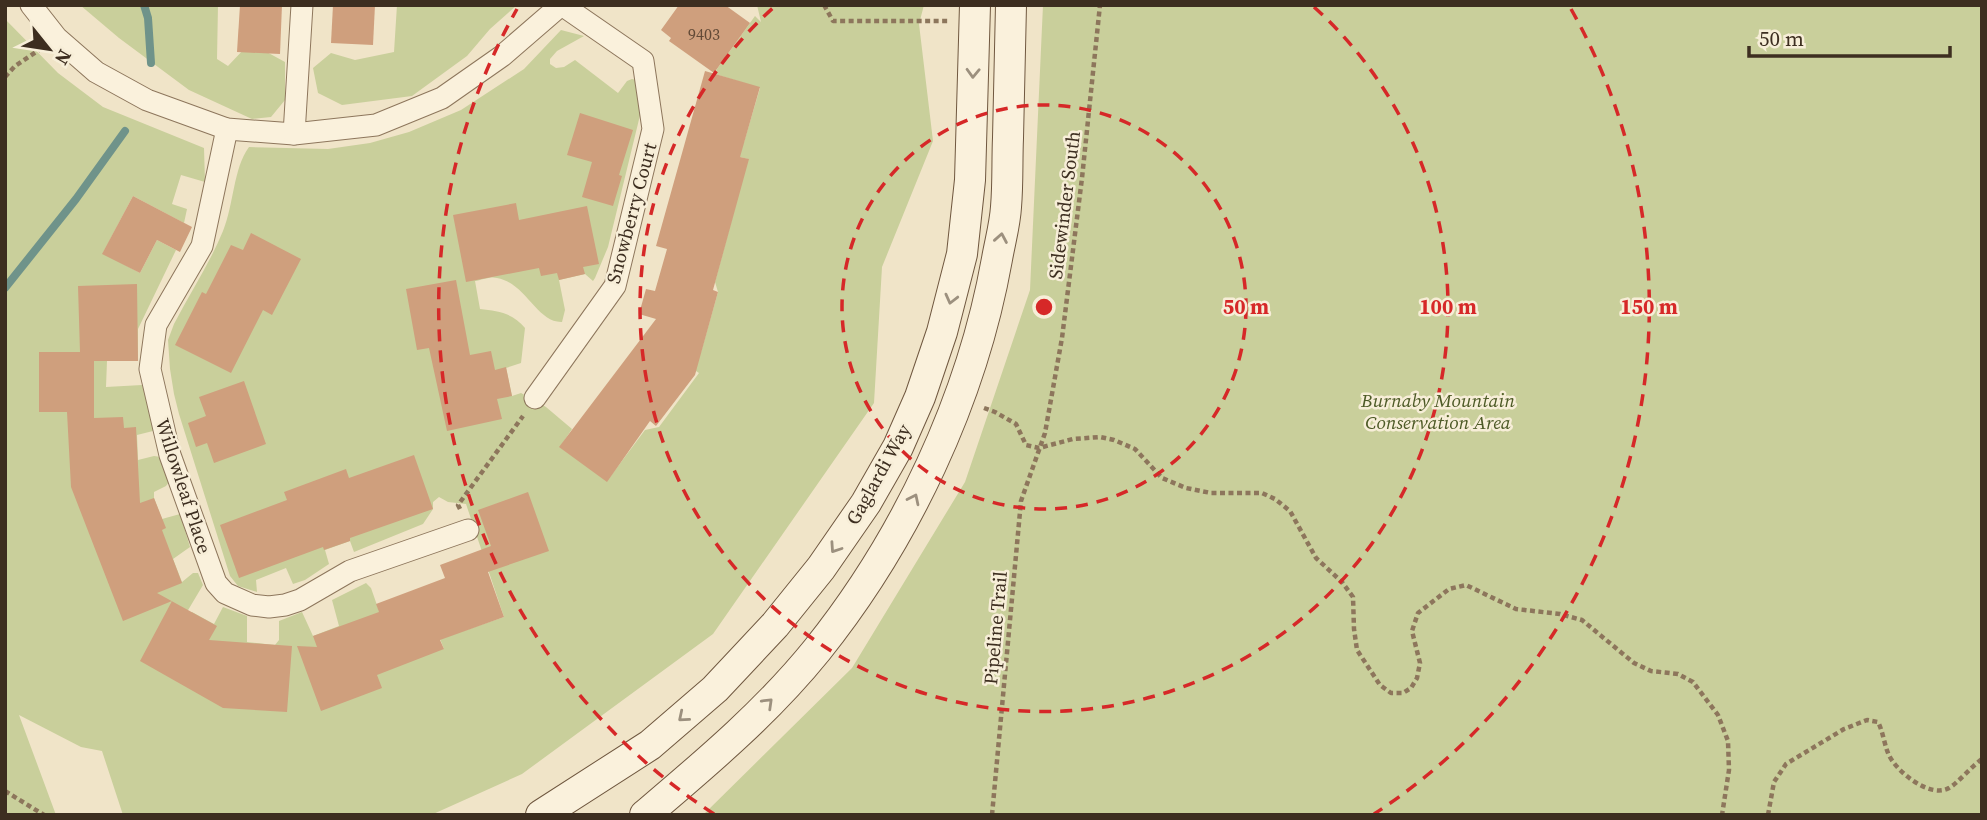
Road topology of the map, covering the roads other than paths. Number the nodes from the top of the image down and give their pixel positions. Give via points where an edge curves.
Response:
1 (32, 5) edge
2 (302, 5) edge
3 (561, 5) edge
4 (975, 5) edge
5 (1011, 5) edge
6 (228, 129) junction
7 (295, 134) junction
8 (535, 398) road end
9 (468, 530) road end
10 (541, 815) edge
11 (645, 815) edge

1 - 6 street via 57,38 96,72 147,100
2 - 7 street
3 - 7 street via 502,57 442,98 376,125
3 - 8 street, Snowberry Court via 643,61 653,129 615,286
4 -> 10 main road, Gaglardi Way via 970,180 962,254 942,332 898,447 821,568 715,690 650,745
11 -> 5 main road, Gaglardi Way via 712,758 816,651 902,524 945,435 989,305 1006,208
6 - 7 street
6 - 9 street, Willowleaf Place via 202,246 156,326 150,369 170,455 216,583 225,593 252,605 285,605 350,571

